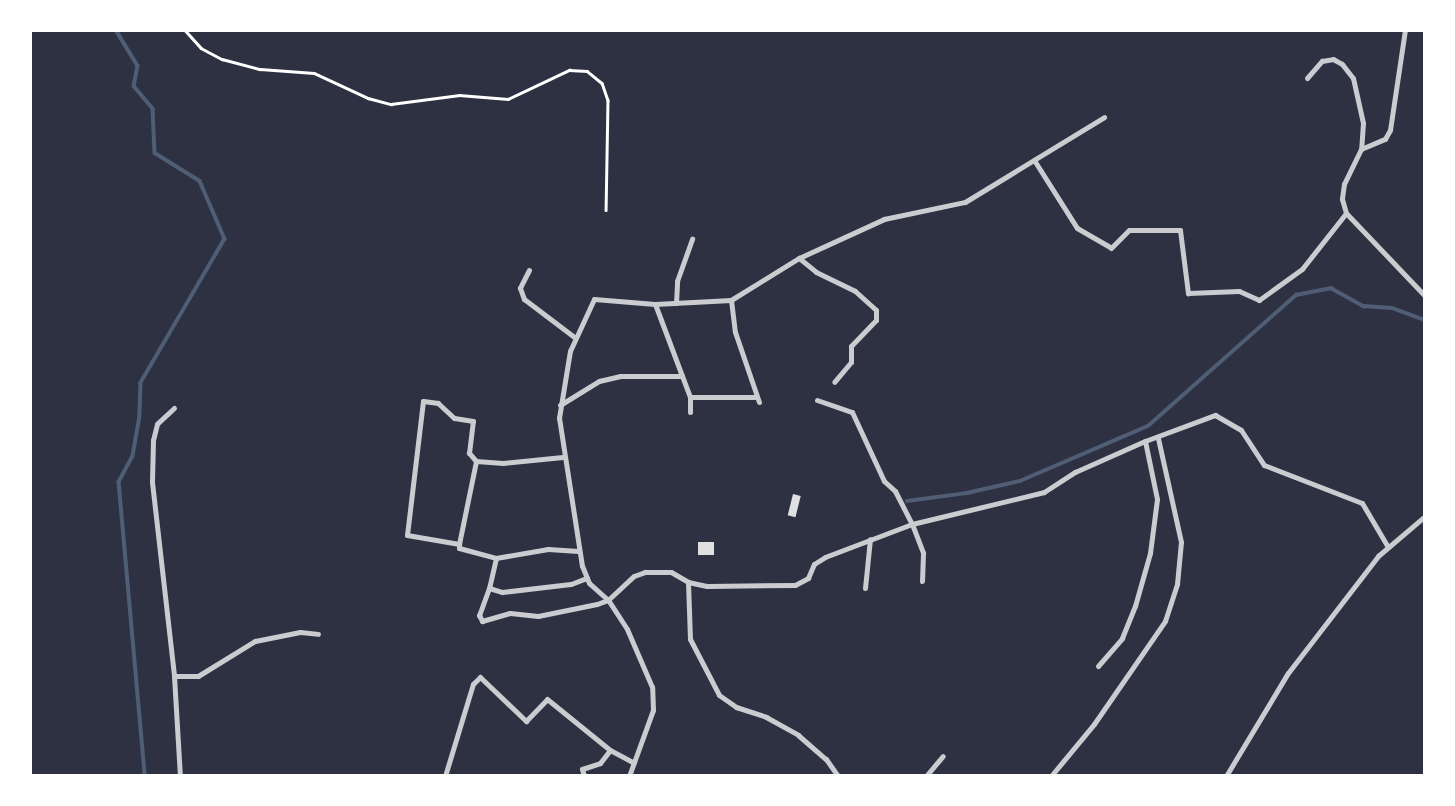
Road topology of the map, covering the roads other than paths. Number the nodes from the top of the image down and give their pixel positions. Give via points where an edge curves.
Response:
1 (1405, 30) edge
2 (1307, 78) dead end
3 (1104, 117) dead end
4 (1361, 149) junction
5 (1034, 160) junction
6 (1346, 213) junction
7 (692, 239) dead end
8 (799, 258) junction
9 (529, 270) dead end
10 (1425, 296) edge
11 (731, 300) junction
12 (676, 303) junction
13 (655, 304) junction
14 (574, 337) junction
15 (682, 376) junction
16 (834, 382) dead end
17 (690, 397) junction
18 (817, 400) dead end
19 (560, 405) junction
20 (174, 408) dead end
21 (690, 412) dead end
22 (1158, 438) junction
23 (1145, 441) junction
24 (563, 457) junction
25 (476, 461) junction
26 (1425, 516) edge
27 (912, 524) junction
28 (870, 539) junction
29 (459, 544) junction
30 (1388, 547) junction
31 (578, 551) junction
32 (496, 558) junction
33 (587, 578) junction
34 (922, 581) dead end
35 (688, 582) junction
36 (489, 588) junction
37 (865, 588) dead end
38 (607, 600) junction
39 (318, 634) dead end
40 (1098, 666) dead end
41 (173, 676) junction
42 (610, 750) junction
43 (943, 757) dead end
44 (634, 763) junction
45 (180, 776) edge
46 (445, 776) edge
47 (584, 776) edge
48 (629, 776) edge
49 (838, 776) edge
50 (926, 776) edge
51 (1051, 776) edge
52 (1226, 776) edge

1 - 4 street via 1390,130 1385,139
2 - 4 street via 1322,61 1333,59 1353,78 1363,123
3 - 5 street
4 - 6 street via 1344,184
5 - 6 street via 1077,228 1111,248 1129,230 1180,230 1188,293 1239,291 1259,300 1302,269
5 - 8 street via 965,202 884,219
6 - 10 street
7 - 12 street via 677,281
8 - 11 street
8 - 16 street via 855,291 876,310 876,320 851,346 851,362
9 - 14 street via 520,288 524,299
11 - 12 street
11 - 17 street via 735,332 758,399
12 - 13 street
13 - 14 street via 594,299
13 - 15 street
14 - 19 street
15 - 17 street
15 - 19 street via 620,376 599,381
17 - 21 street
18 - 27 street via 852,412 884,481 895,491
19 - 24 street
20 - 41 street via 157,424 151,458
22 - 23 street
22 - 30 street via 1215,415 1241,430 1264,465 1362,503
22 - 51 street via 1181,542 1177,584 1166,621 1094,724
23 - 27 street via 1075,472 1044,492
23 - 40 street via 1157,499 1150,553 1122,638
24 - 25 street via 503,464
24 - 31 street
25 - 29 street
25 - 29 street via 469,453 473,421 454,418 438,403 423,401 407,535
26 - 30 street
27 - 28 street
27 - 34 street via 923,553
28 - 35 street via 819,559 808,578 794,586
28 - 37 street
29 - 32 street via 459,548
30 - 52 street via 1288,673
31 - 32 street via 548,549
31 - 33 street
32 - 36 street
33 - 36 street via 502,592
33 - 38 street
35 - 38 street via 671,572 639,573
35 - 49 street via 690,639 719,695 799,735
36 - 38 street via 478,615 482,621 510,613 538,616
38 - 44 street via 638,650 652,687 653,710
39 - 41 street via 300,632 255,641 198,676
41 - 45 street
42 - 44 street
42 - 46 street via 547,699 526,721 480,677 473,684
42 - 47 street via 600,763 582,769
43 - 50 street
44 - 48 street

